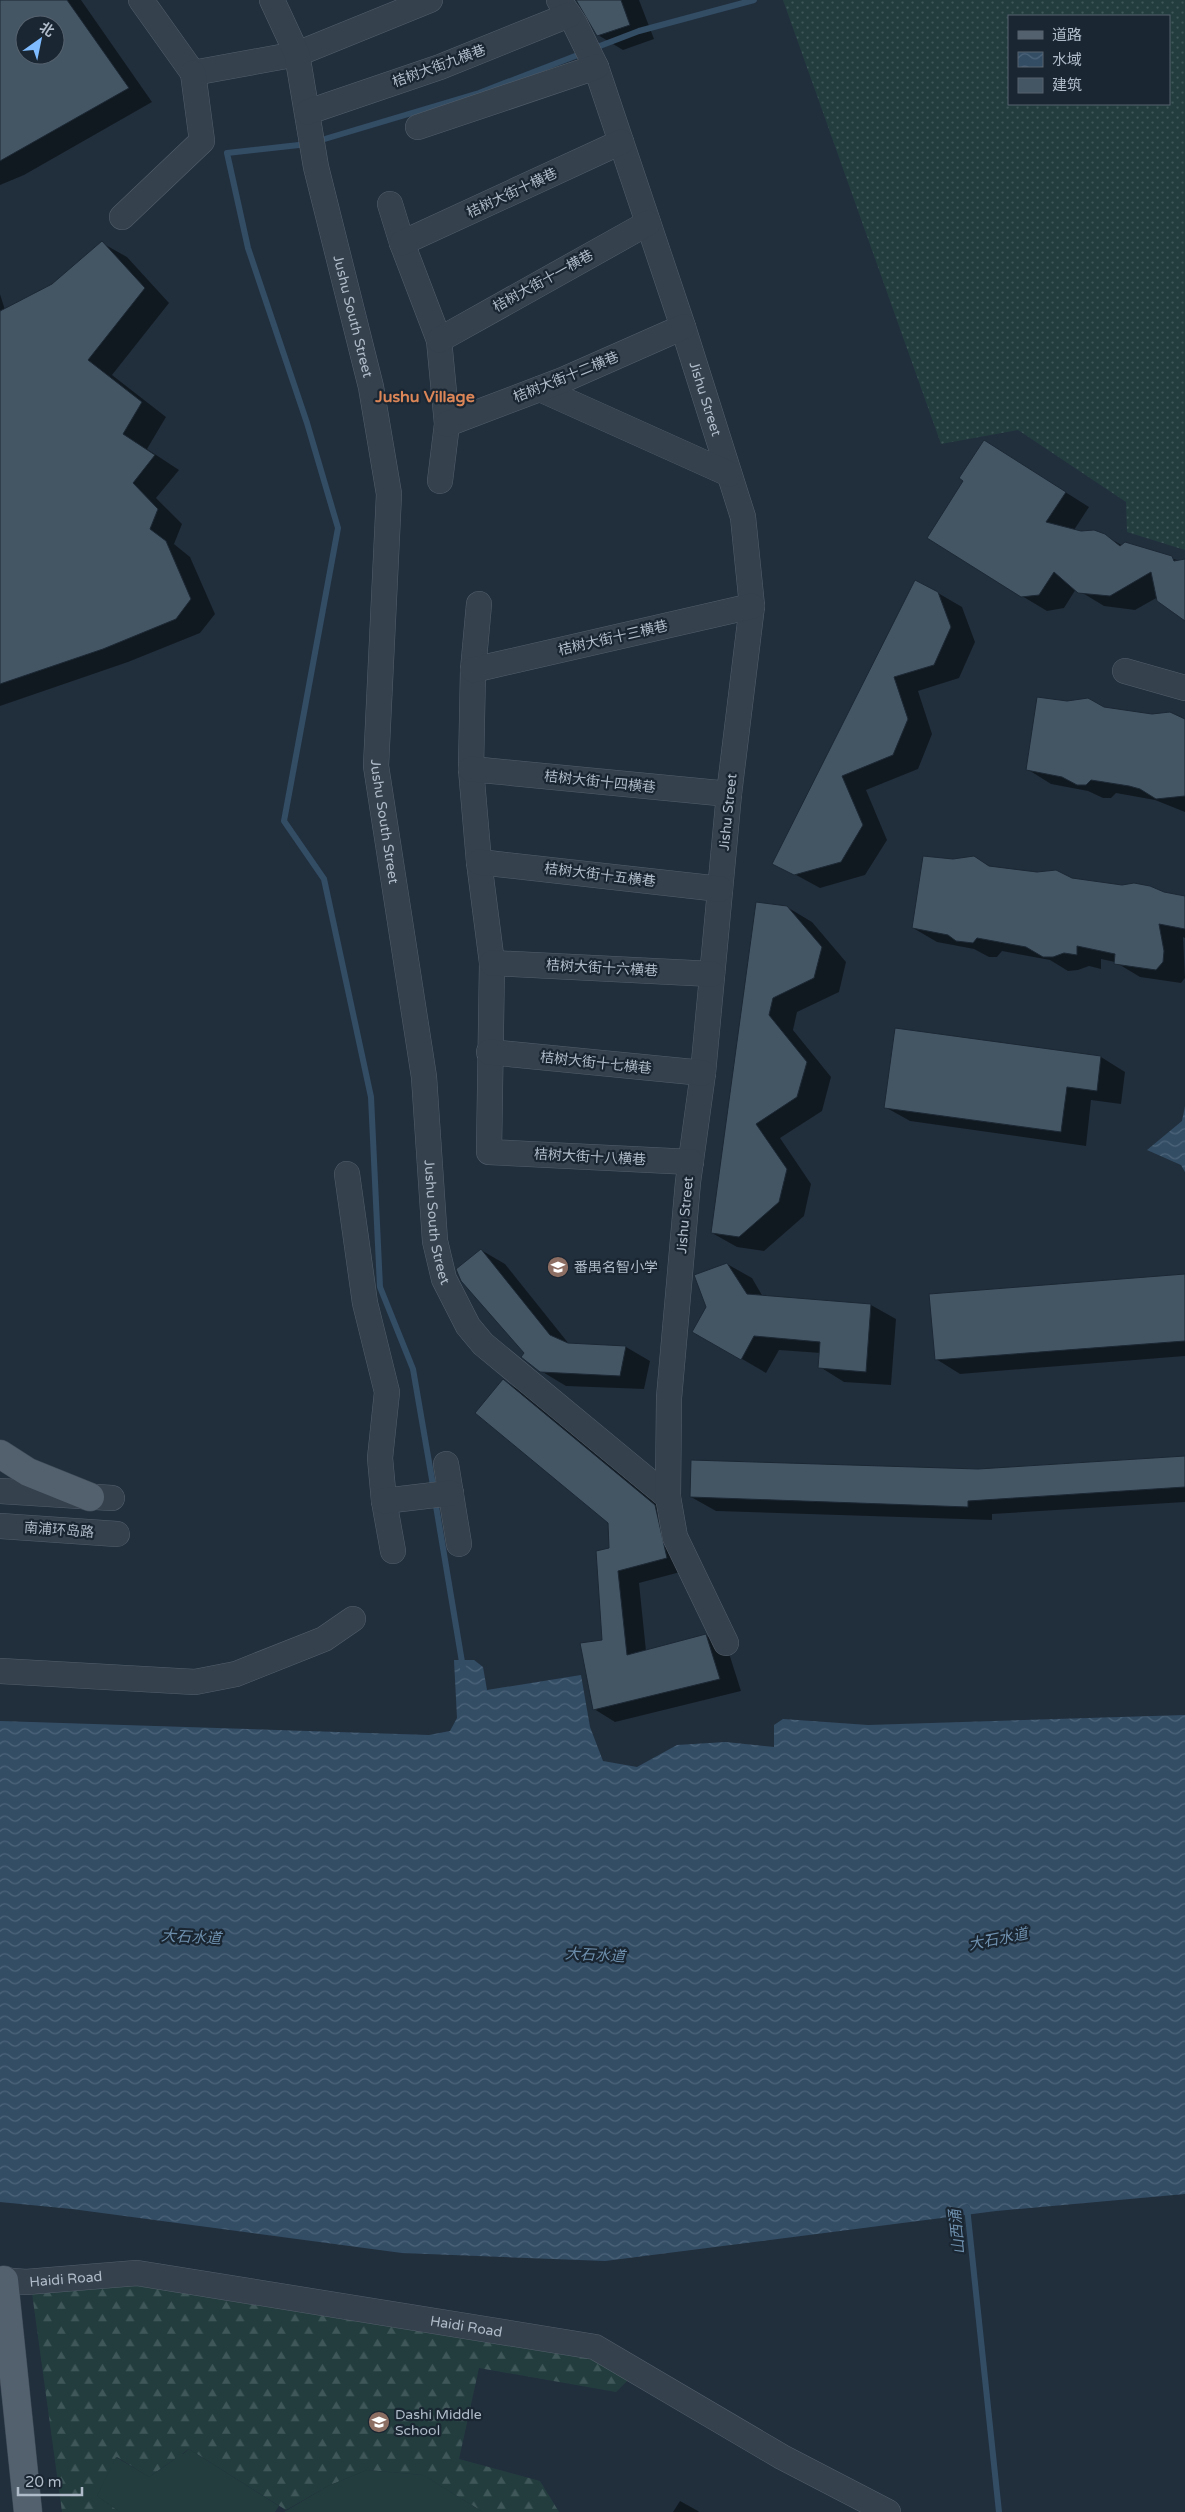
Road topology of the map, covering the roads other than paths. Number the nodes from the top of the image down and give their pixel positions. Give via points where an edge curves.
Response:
1 (141, 0) edge
2 (272, 0) edge
3 (430, 0) edge
4 (568, 13) edge
5 (297, 54) junction
6 (596, 67) junction
7 (193, 73) junction
8 (308, 116) junction
9 (418, 127) dead end
10 (621, 142) junction
11 (390, 204) dead end
12 (122, 217) dead end
13 (648, 223) junction
14 (402, 243) junction
15 (683, 327) junction
16 (439, 340) junction
17 (540, 389) junction
18 (447, 424) junction
19 (729, 474) junction
20 (440, 481) dead end
21 (479, 604) dead end
22 (752, 606) junction
23 (473, 670) junction
24 (1125, 671) dead end
25 (1185, 688) edge
26 (471, 769) junction
27 (729, 794) junction
28 (479, 862) junction
29 (720, 889) junction
30 (492, 963) junction
31 (712, 974) junction
32 (489, 1052) junction
33 (703, 1074) junction
34 (691, 1162) junction
35 (347, 1174) dead end
36 (0, 1454) edge
37 (446, 1464) dead end
38 (0, 1491) edge
39 (451, 1493) junction
40 (101, 1497) joint
41 (668, 1497) junction
42 (384, 1501) junction
43 (0, 1526) edge
44 (117, 1534) dead end
45 (459, 1544) dead end
46 (393, 1551) dead end
47 (353, 1619) dead end
48 (726, 1643) dead end
49 (0, 1671) edge
50 (2, 2280) edge
51 (6, 2345) edge
52 (28, 2512) edge
53 (888, 2512) edge

1 - 7 street
2 - 5 street, Jushu South Street
3 - 5 street
4 - 6 street, Jishu Street
4 - 8 street, 桔树大街九横巷 via 440,67
5 - 7 street
5 - 8 street, Jushu South Street
6 - 9 street
6 - 10 street, Jishu Street
7 - 12 street via 202,141
8 - 41 street, Jushu South Street via 316,167 370,387 390,494 376,766 424,1077 435,1241 444,1279 468,1326 483,1344
10 - 13 street, Jishu Street
10 - 14 street, 桔树大街十横巷
11 - 14 street
13 - 15 street, Jishu Street
13 - 16 street, 桔树大街十一横巷
14 - 16 street
15 - 17 street, 桔树大街十二横巷
15 - 19 street, Jishu Street
16 - 18 street
17 - 18 street, 桔树大街十二横巷
17 - 19 street
18 - 20 street
19 - 22 street, Jishu Street via 743,517
21 - 23 street
22 - 23 street, 桔树大街十三横巷
22 - 27 street, Jishu Street
23 - 26 street
24 - 25 street
26 - 27 street, 桔树大街十四横巷
26 - 28 street
27 - 29 street, Jishu Street
28 - 29 street, 桔树大街十五横巷
28 - 30 street
29 - 31 street, Jishu Street
30 - 31 street, 桔树大街十六横巷
30 - 32 street
31 - 33 street, Jishu Street
32 - 33 street, 桔树大街十七横巷
32 - 34 street, 桔树大街十八横巷 via 489,1152
33 - 34 street, Jishu Street
34 - 41 street, Jishu Street via 669,1398
35 - 42 street via 364,1303 387,1392 380,1458
36 - 40 main road via 28,1472
37 - 39 street
38 - 40 street
39 - 42 street
39 - 45 street
41 - 48 street, Jishu Street via 675,1538
42 - 46 street
43 - 44 street, 南浦环岛路
47 - 49 street via 316,1643 236,1674 195,1682
50 - 51 main road
50 - 53 street, Haidi Road via 26,2282 137,2273 595,2347 782,2457
51 - 52 main road

